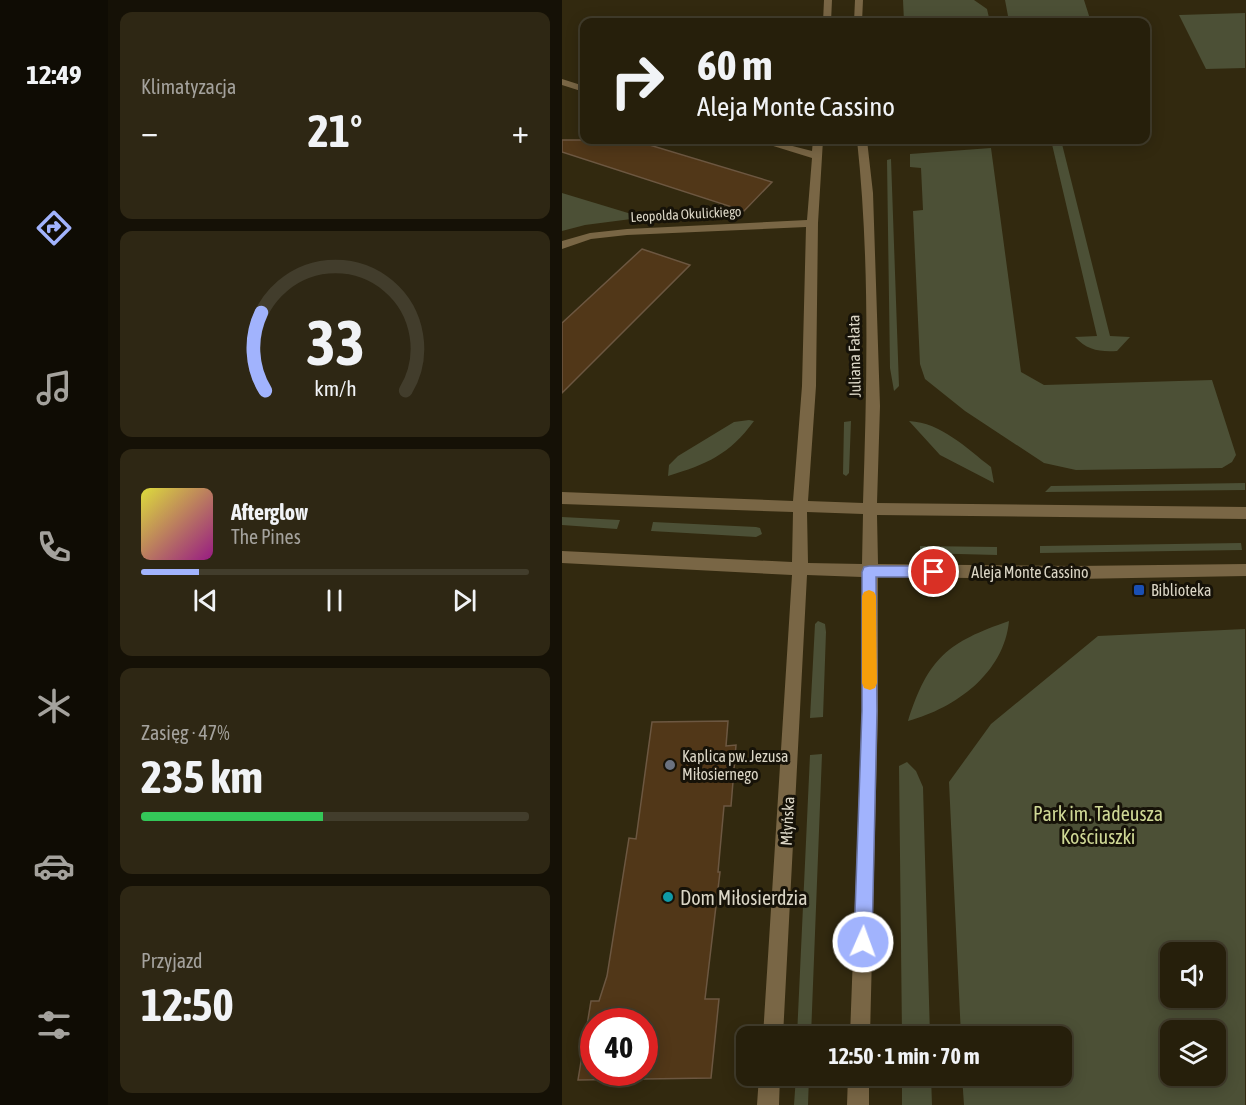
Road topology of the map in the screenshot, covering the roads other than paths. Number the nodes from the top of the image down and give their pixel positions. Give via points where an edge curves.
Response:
1 (828, 0) edge
2 (859, 0) edge
3 (827, 18) edge
4 (858, 18) edge
5 (562, 82) edge
6 (580, 88) edge
7 (774, 144) edge
8 (818, 144) edge
9 (862, 144) edge
10 (817, 156) junction
11 (812, 223) junction
12 (562, 245) edge
13 (562, 498) edge
14 (800, 507) junction
15 (870, 509) junction
16 (1246, 513) edge
17 (562, 557) edge
18 (800, 568) junction
19 (1246, 570) edge
20 (869, 572) junction
21 (774, 1026) edge
22 (860, 1026) edge
23 (769, 1086) edge
24 (859, 1086) edge
25 (768, 1105) edge
26 (858, 1105) edge

1 - 3 street
2 - 4 street
5 - 6 street
7 - 10 street
8 - 10 street
9 - 15 street, Juliana Fałata via 868,193 873,384
10 - 11 street
11 - 12 street, Leopolda Okulickiego via 626,232 590,236
11 - 14 street via 809,386
13 - 14 street
14 - 15 street
14 - 18 street
15 - 16 street
15 - 20 street, Juliana Fałata
17 - 18 street, Aleja Monte Cassino
18 - 20 street, Aleja Monte Cassino
18 - 21 street, Młyńska
19 - 20 street, Aleja Monte Cassino
20 - 22 street via 870,711
23 - 25 street
24 - 26 street

